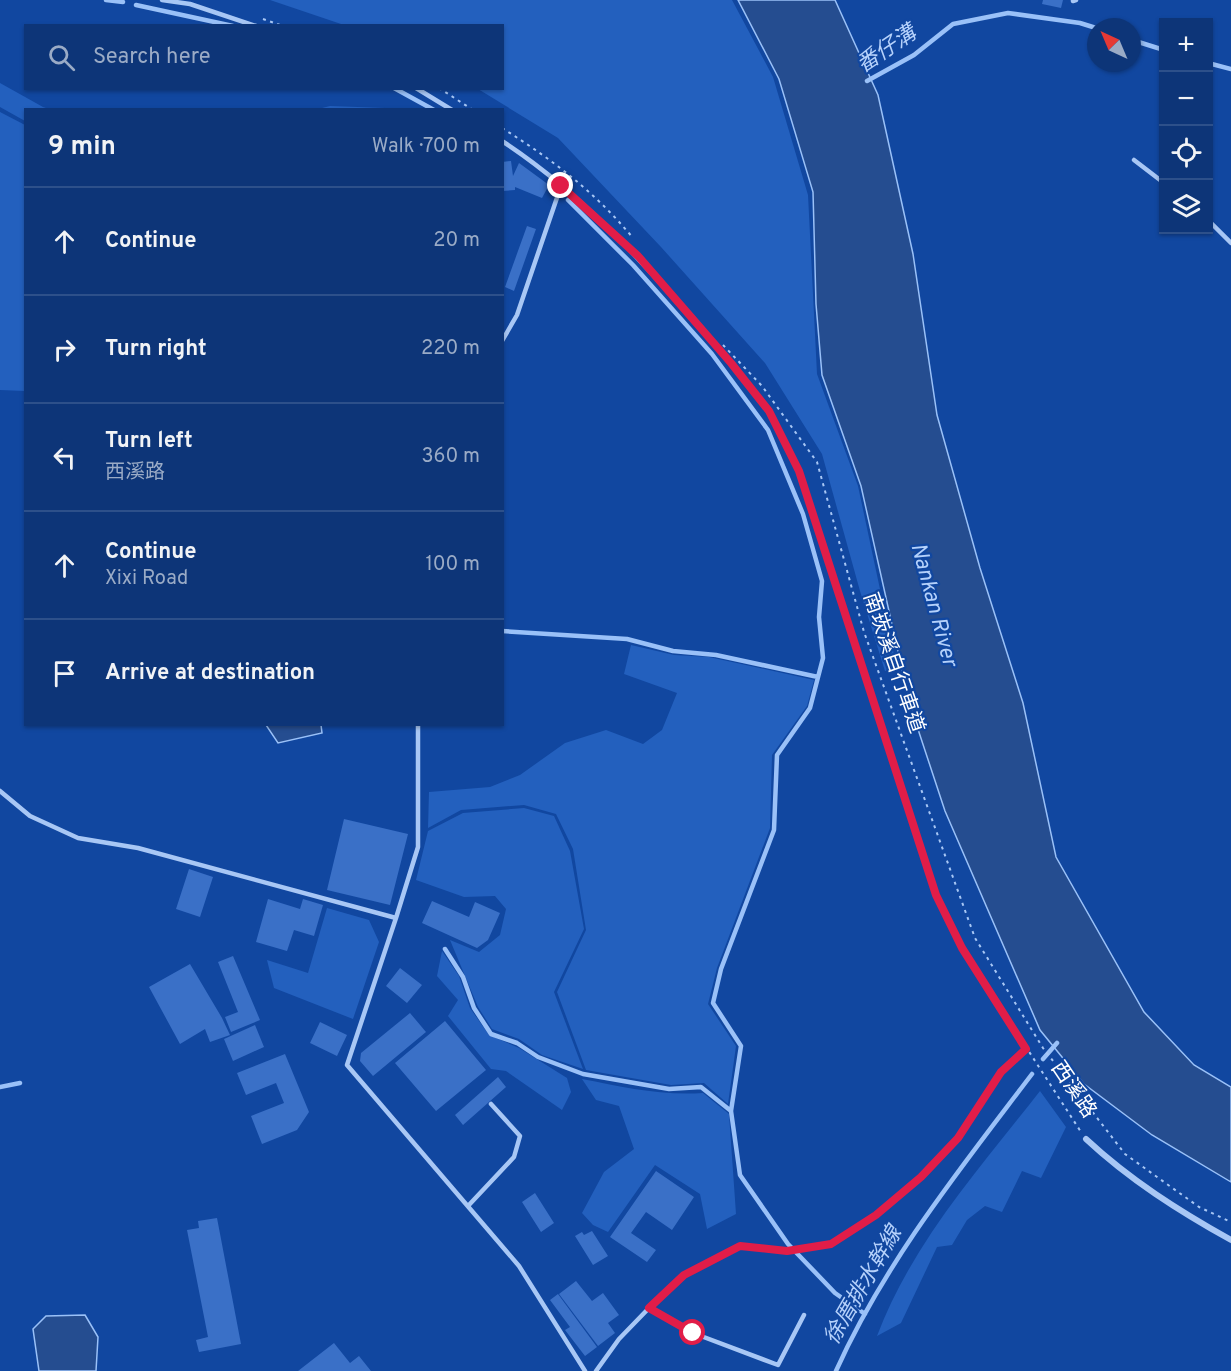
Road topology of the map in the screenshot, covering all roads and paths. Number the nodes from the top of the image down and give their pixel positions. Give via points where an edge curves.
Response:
1 (162, 0) edge
2 (250, 24) edge
3 (419, 90) edge
4 (442, 90) edge
5 (449, 108) edge
6 (470, 108) edge
7 (504, 129) edge
8 (504, 142) edge
9 (1134, 160) dead end
10 (1160, 180) edge
11 (561, 186) junction
12 (1213, 224) edge
13 (635, 240) dead end
14 (1231, 243) edge
15 (504, 338) edge
16 (716, 342) junction
17 (418, 726) edge
18 (0, 790) edge
19 (396, 918) junction
20 (1026, 1049) junction
21 (490, 1104) dead end
22 (1086, 1139) joint
23 (468, 1206) junction
24 (1231, 1222) edge
25 (1231, 1240) edge
26 (787, 1251) joint
27 (649, 1308) junction
28 (804, 1315) dead end
29 (585, 1371) edge
30 (596, 1371) edge

1 - 2 lane via 190,4
3 - 5 lane
4 - 6 path
7 - 13 path via 544,154 605,204
8 - 11 lane
9 - 10 lane
11 - 15 lane via 517,315
11 - 16 lane via 638,256
12 - 14 lane
16 - 20 path, 西溪路 via 769,411 799,471 936,895 962,948
16 - 24 path, 南崁溪自行車道 via 762,386 817,462 864,632 975,938 1043,1048 1125,1154 1199,1207
17 - 19 lane via 418,847
18 - 19 lane via 30,816 78,838 138,848
19 - 23 lane via 347,1065
20 - 22 path, 西溪路
20 - 26 path via 1001,1072 958,1138 912,1185 876,1215 831,1244
21 - 23 lane via 520,1136 514,1157
22 - 25 street, 西溪路 via 1161,1199
23 - 29 lane via 519,1266
26 - 27 lane via 740,1246 684,1275
27 - 28 lane via 693,1333 778,1365
27 - 30 lane

